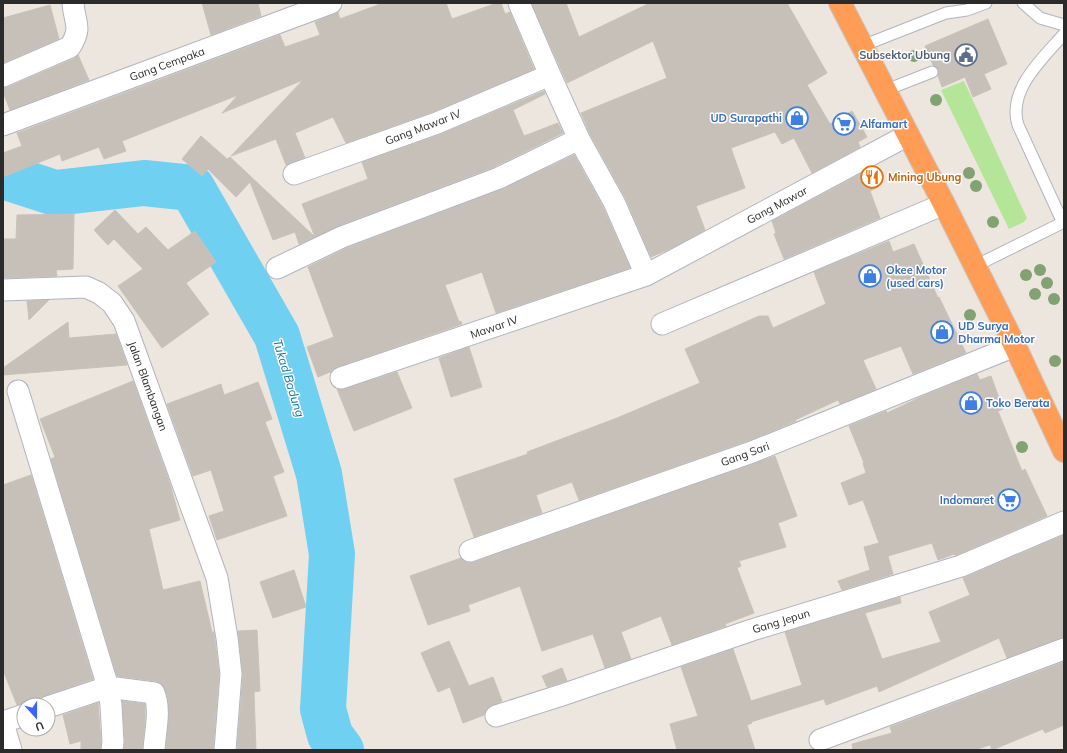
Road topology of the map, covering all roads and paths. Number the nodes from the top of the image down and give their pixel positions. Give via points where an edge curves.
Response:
1 (73, 3) edge
2 (331, 3) edge
3 (520, 3) edge
4 (840, 3) edge
5 (986, 3) edge
6 (1023, 3) edge
7 (1064, 25) edge
8 (1064, 34) edge
9 (862, 46) junction
10 (932, 72) dead end
11 (550, 75) junction
12 (3, 76) edge
13 (886, 90) junction
14 (3, 125) edge
15 (908, 134) junction
16 (579, 139) junction
17 (294, 174) dead end
18 (944, 204) junction
19 (1063, 222) edge
20 (975, 266) junction
21 (277, 268) dead end
22 (646, 275) junction
23 (3, 290) edge
24 (662, 324) dead end
25 (1015, 346) junction
26 (341, 378) dead end
27 (18, 391) dead end
28 (1064, 451) edge
29 (1064, 522) edge
30 (470, 551) dead end
31 (1064, 649) edge
32 (108, 687) junction
33 (56, 704) edge
34 (496, 716) dead end
35 (16, 718) edge
36 (3, 723) edge
37 (820, 740) dead end
38 (11, 750) edge
39 (112, 750) edge
40 (154, 750) edge
41 (225, 750) edge

1 - 12 street via 78,28 70,47
2 - 14 street, Gang Cempaka
3 - 11 street
4 - 9 highway
5 - 9 lane via 967,10 946,13
6 - 7 lane via 1040,18
8 - 19 lane via 1026,81 1016,102 1015,115
9 - 13 highway
10 - 13 lane
11 - 16 street
11 - 17 street, Gang Mawar IV via 437,123
13 - 15 highway
15 - 18 highway
15 - 22 street, Gang Mawar
16 - 21 street via 499,178 342,237
16 - 22 street via 614,202
18 - 20 highway
18 - 24 street
19 - 20 lane
20 - 25 highway
22 - 26 street, Mawar IV
23 - 41 street, Jalan Blambangan via 86,287 112,303 124,321 217,578 231,674
25 - 28 highway
25 - 30 street, Gang Sari via 752,452
27 - 32 street
29 - 34 street, Gang Jepun via 961,566 752,630
31 - 37 street
32 - 33 street
32 - 39 street
32 - 40 street via 154,693 157,716
35 - 36 street
36 - 38 street

